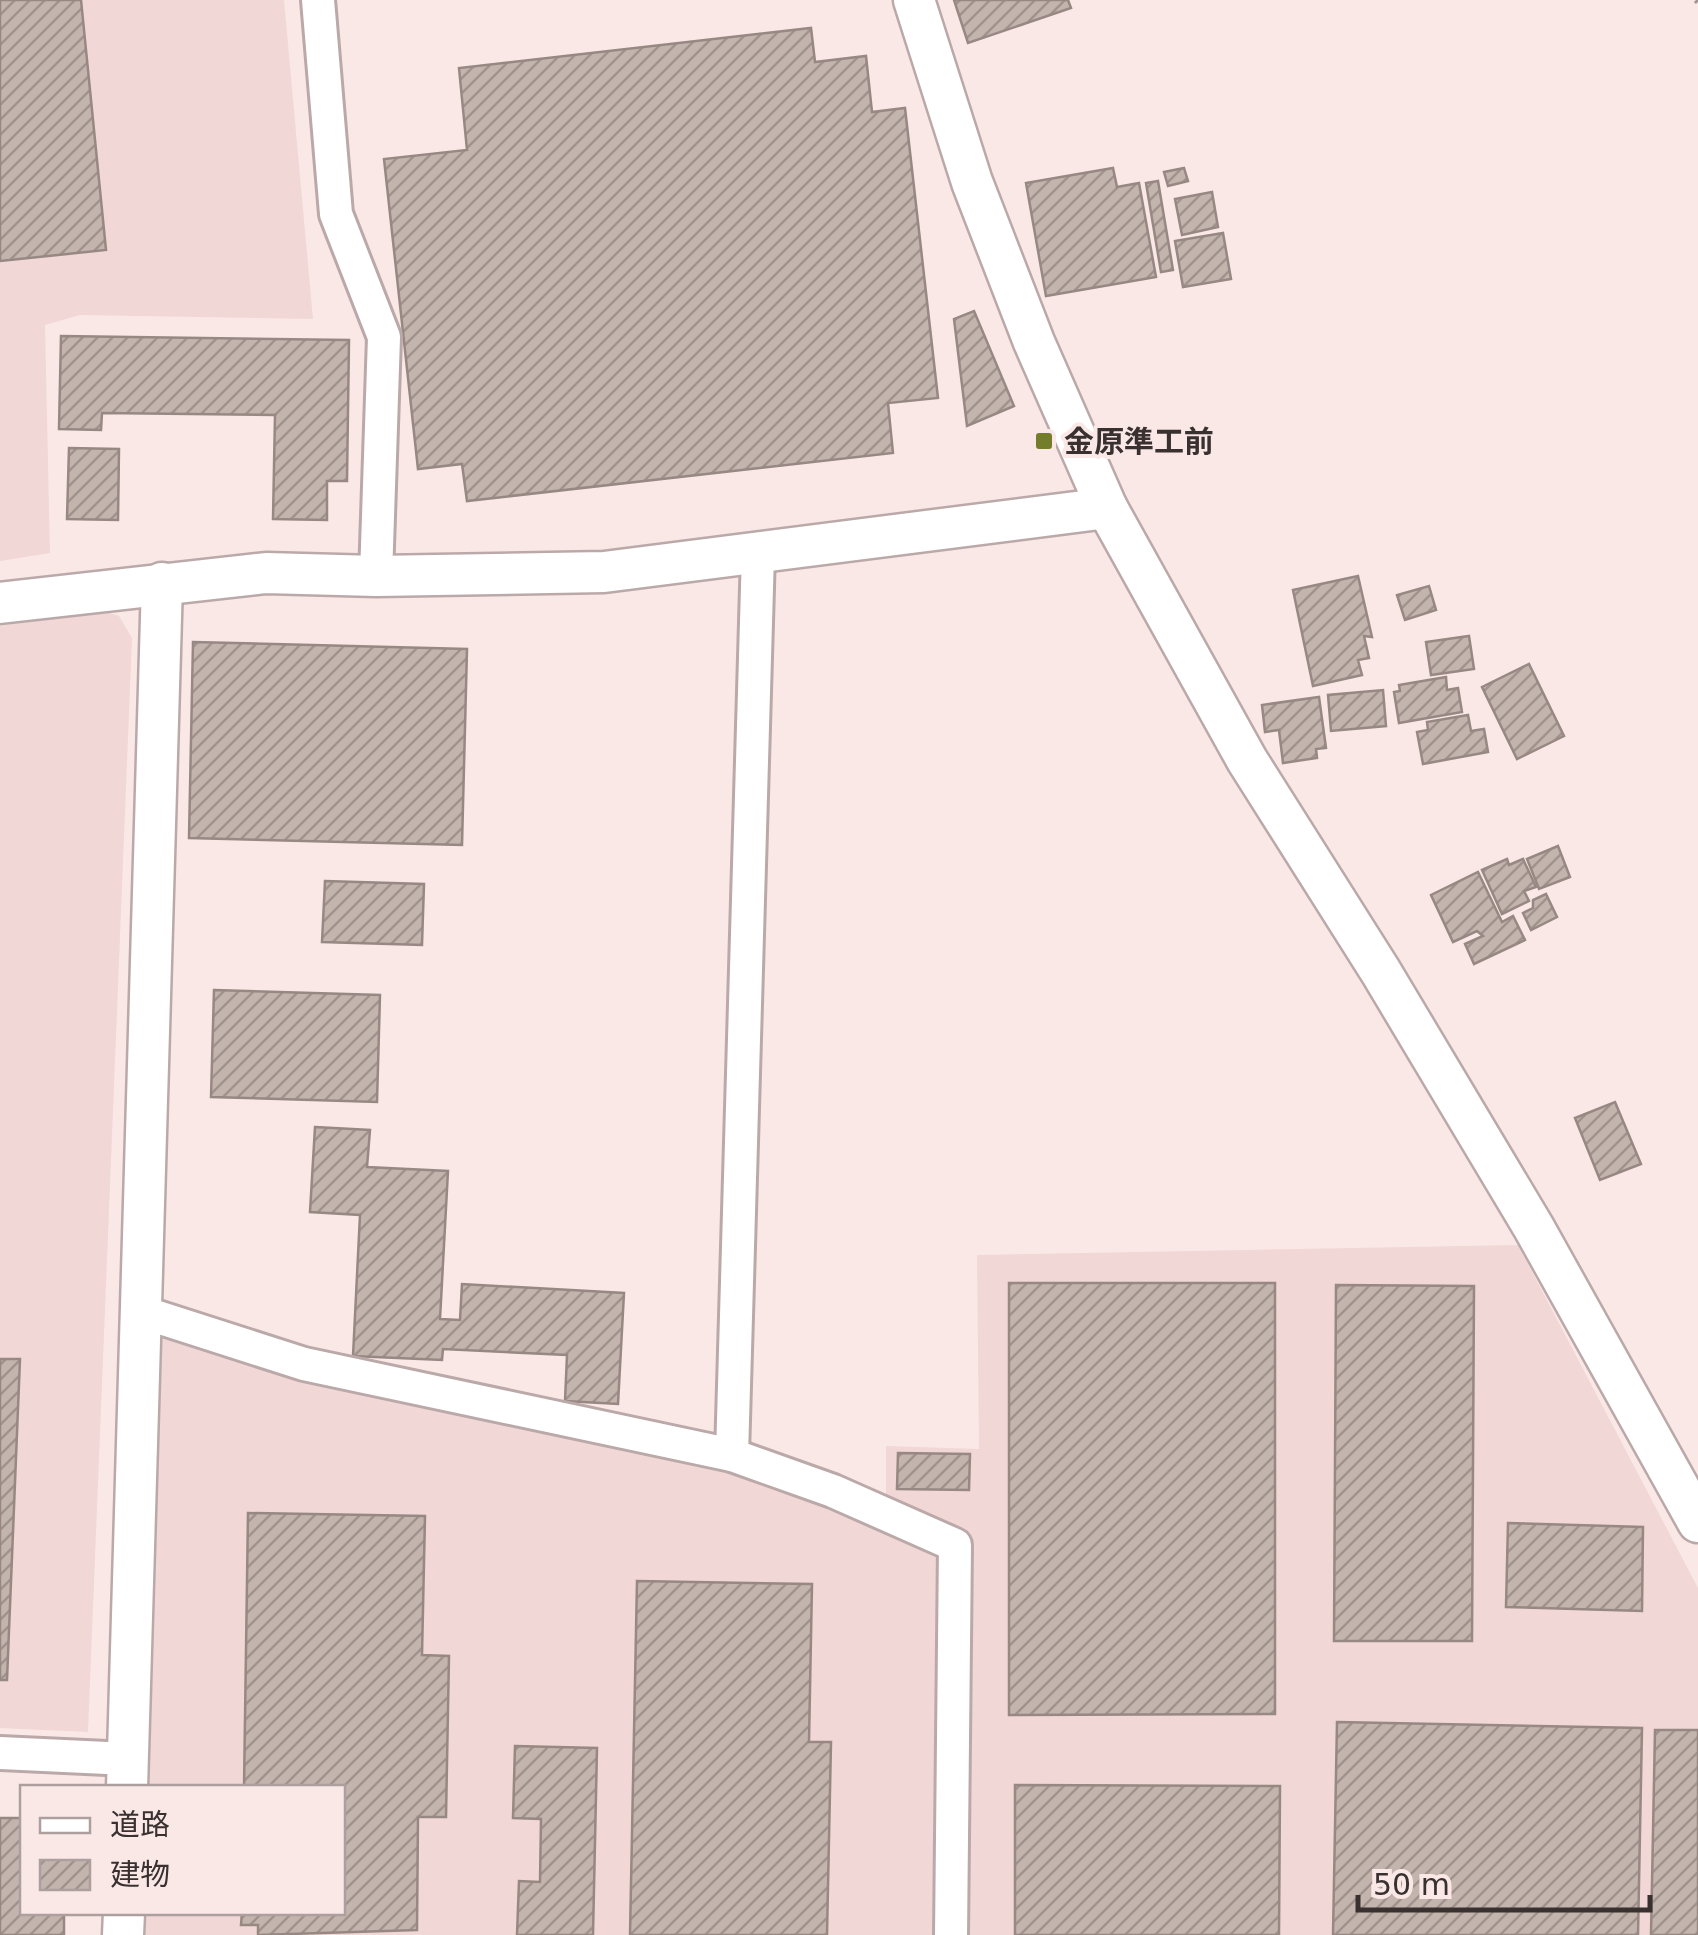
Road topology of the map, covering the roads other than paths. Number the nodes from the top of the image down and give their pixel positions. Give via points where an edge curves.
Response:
1 (318, 0) edge
2 (914, 0) edge
3 (1107, 508) junction
4 (758, 553) junction
5 (376, 576) junction
6 (162, 582) junction
7 (0, 604) edge
8 (142, 1312) junction
9 (732, 1455) junction
10 (1696, 1516) edge
11 (0, 1753) edge
12 (128, 1773) edge
13 (951, 1935) edge

1 - 5 street via 336,214 384,337
2 - 3 street via 972,182
3 - 4 street
3 - 10 street via 1189,661 1443,1074
4 - 5 street via 604,572
4 - 9 street
5 - 6 street via 266,573
6 - 7 street
6 - 8 street
8 - 9 street via 304,1364
8 - 12 street
9 - 13 street via 954,1545
11 - 12 street

